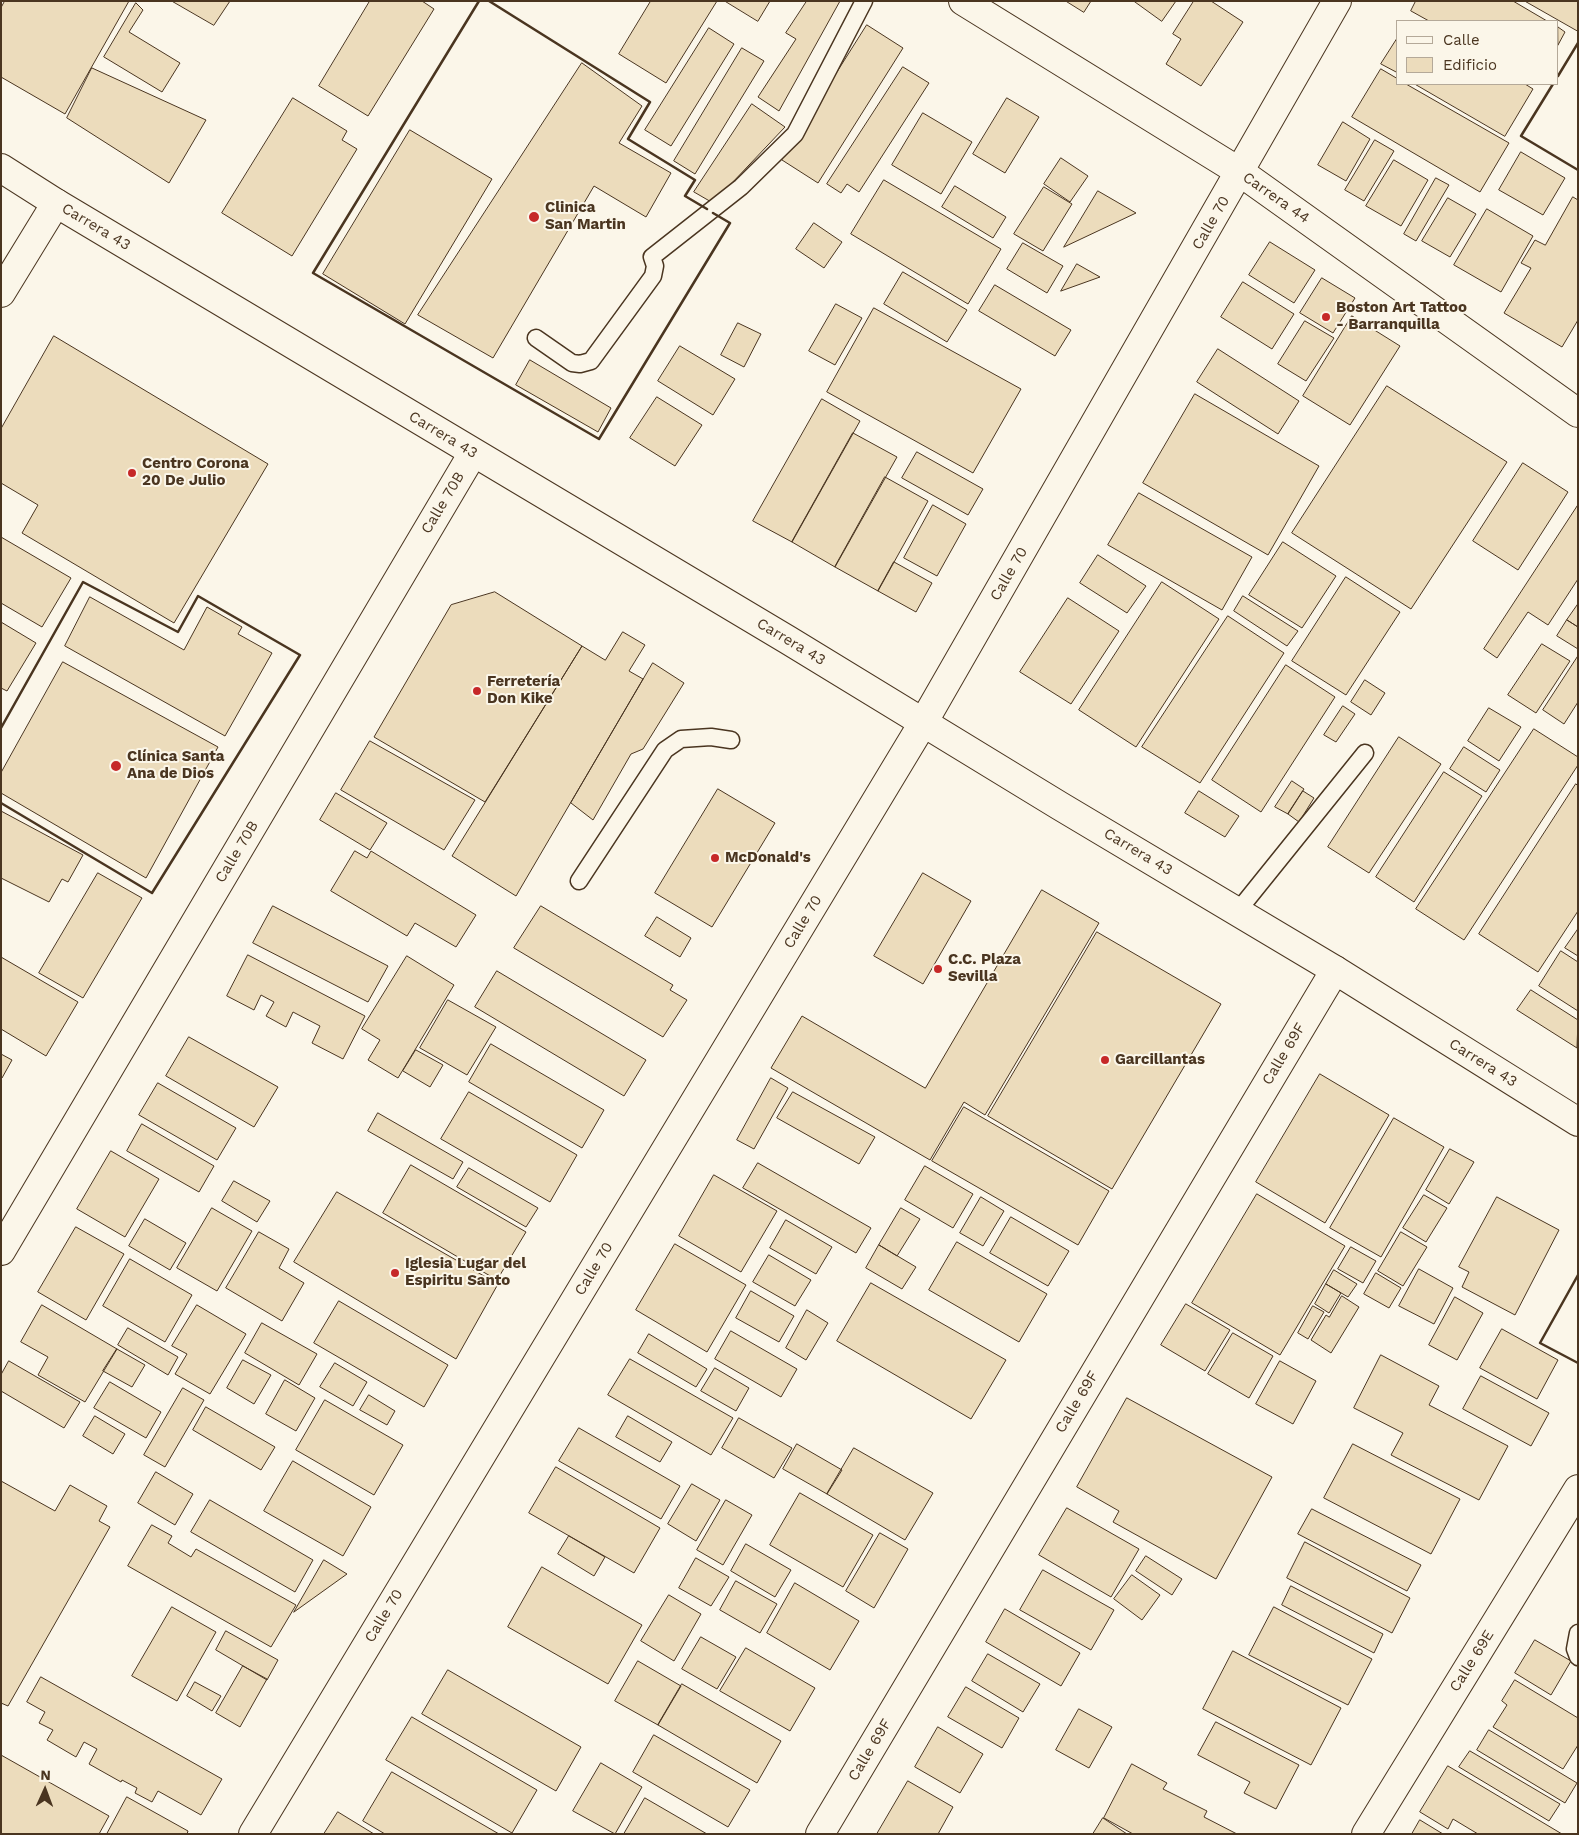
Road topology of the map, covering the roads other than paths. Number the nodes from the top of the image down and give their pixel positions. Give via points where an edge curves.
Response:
1 (864, 1) edge
2 (963, 1) edge
3 (1336, 1) edge
4 (1, 168) edge
5 (1240, 172) junction
6 (56, 203) junction
7 (1, 294) edge
8 (536, 338) dead end
9 (1578, 413) edge
10 (473, 453) junction
11 (923, 723) junction
12 (732, 740) dead end
13 (1365, 754) dead end
14 (579, 881) dead end
15 (1237, 912) junction
16 (1335, 970) junction
17 (1578, 1122) edge
18 (1, 1251) edge
19 (1578, 1488) edge
20 (1578, 1633) edge
21 (1578, 1657) edge
22 (253, 1834) edge
23 (820, 1834) edge
24 (1366, 1834) edge

1 - 8 lane via 795,134 741,187 652,257 655,266 653,276 590,360 572,363
2 - 5 street, Carrera 44
3 - 5 street, Calle 70
4 - 6 street, Carrera 43
5 - 9 street, Carrera 44
5 - 11 street, Calle 70
6 - 7 street
6 - 10 street, Carrera 43
10 - 11 street, Carrera 43
10 - 18 street, Calle 70B
11 - 15 street, Carrera 43
11 - 22 street, Calle 70
12 - 14 lane via 711,737 681,739 665,750
13 - 15 lane
15 - 16 street, Carrera 43
16 - 17 street, Carrera 43
16 - 23 street, Calle 69F
19 - 24 street, Calle 69E
20 - 21 lane via 1575,1649

